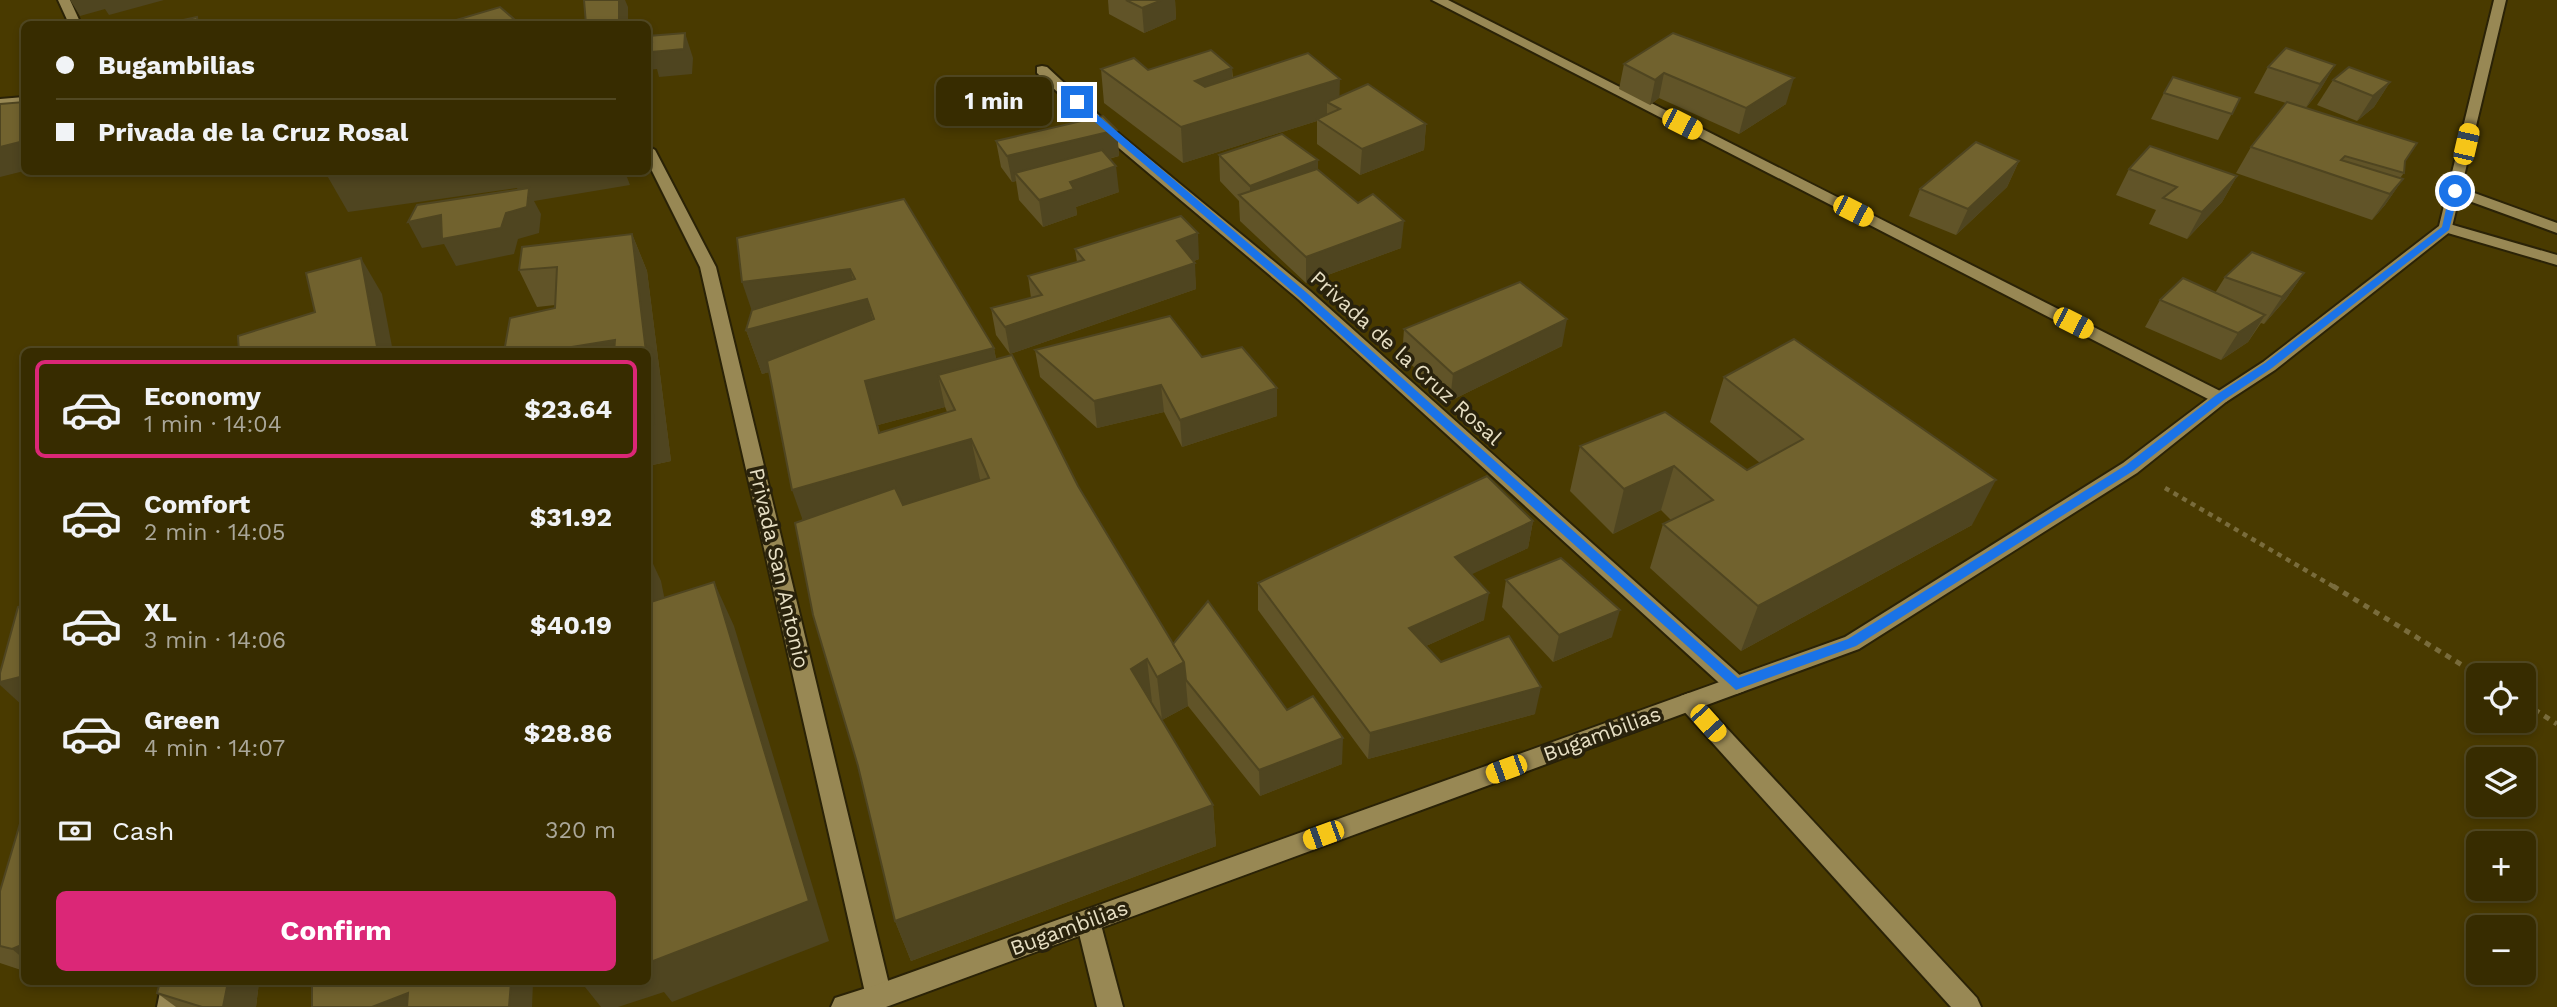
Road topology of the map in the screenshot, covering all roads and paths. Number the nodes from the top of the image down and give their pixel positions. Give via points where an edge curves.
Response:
1 (64, 0) edge
2 (1438, 0) edge
3 (2500, 0) edge
4 (74, 21) edge
5 (1042, 70) dead end
6 (21, 101) edge
7 (0, 103) edge
8 (651, 156) edge
9 (2455, 191) junction
10 (2446, 228) junction
11 (2557, 228) edge
12 (2557, 260) edge
13 (2220, 398) junction
14 (2130, 468) junction
15 (2466, 667) edge
16 (1736, 684) junction
17 (1689, 702) junction
18 (2536, 710) edge
19 (2557, 723) edge
20 (1088, 921) junction
21 (174, 985) edge
22 (879, 997) junction
23 (170, 1007) edge
24 (844, 1007) edge
25 (1110, 1007) edge
26 (1968, 1007) edge

1 - 4 street
2 - 13 street
3 - 9 street
5 - 16 street, Privada de la Cruz Rosal via 1112,135 1304,295
6 - 7 street
8 - 22 street, Privada San Antonio via 708,267
9 - 10 street
9 - 11 street
10 - 12 street
10 - 13 street, Bugambilias via 2269,366
13 - 14 street, Bugambilias
14 - 15 path
14 - 16 street, Bugambilias via 1852,643
16 - 17 street, Bugambilias
17 - 20 street, Bugambilias
17 - 26 street
18 - 19 path
20 - 22 street, Bugambilias
20 - 25 street
21 - 23 street
22 - 24 street, Bugambilias

